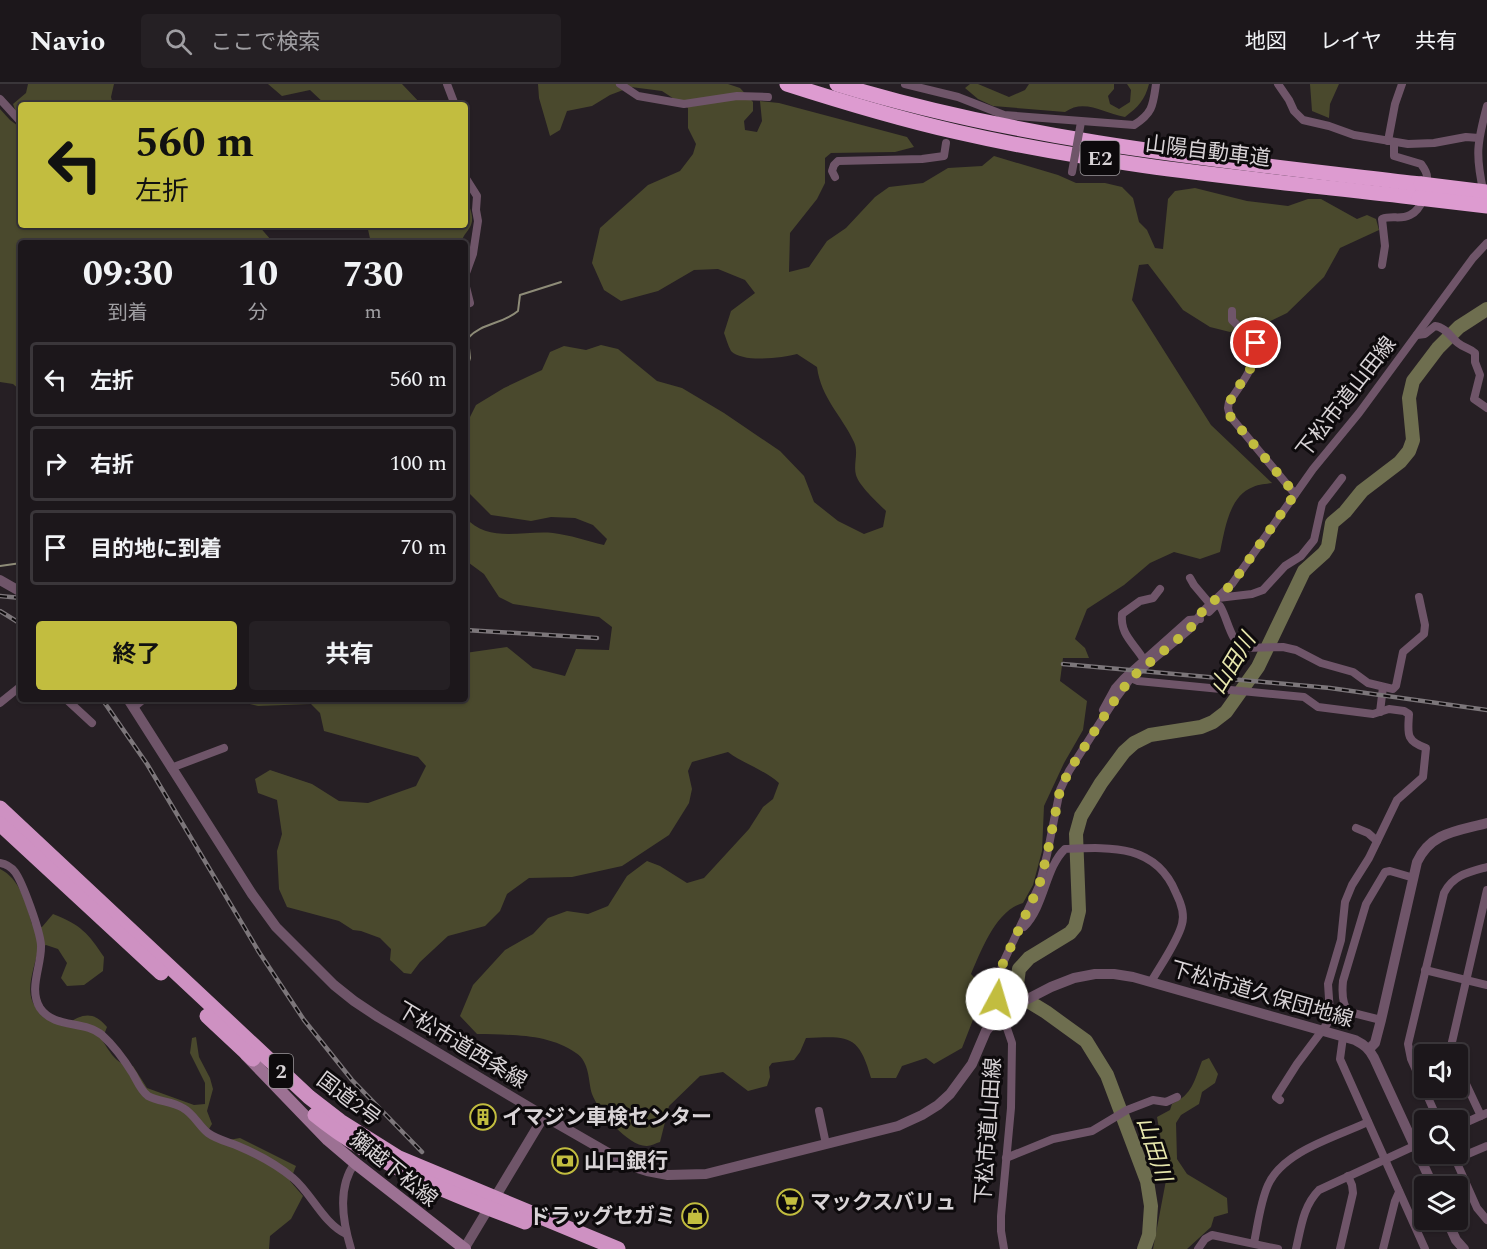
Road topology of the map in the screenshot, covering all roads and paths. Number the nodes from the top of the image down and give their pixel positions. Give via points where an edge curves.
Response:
1 (447, 84) edge
2 (620, 84) edge
3 (787, 84) edge
4 (837, 84) edge
5 (905, 84) edge
6 (1156, 84) edge
7 (1278, 84) edge
8 (1402, 84) edge
9 (768, 97) dead end
10 (958, 97) junction
11 (0, 99) edge
12 (454, 102) edge
13 (1487, 106) edge
14 (955, 109) dead end
15 (18, 119) edge
16 (1081, 121) junction
17 (1479, 138) junction
18 (1391, 141) junction
19 (946, 143) dead end
20 (1072, 172) dead end
21 (835, 177) dead end
22 (468, 182) edge
23 (1420, 191) junction
24 (1487, 192) edge
25 (1487, 204) edge
26 (1486, 245) edge
27 (1382, 265) dead end
28 (468, 268) edge
29 (1232, 311) dead end
30 (1417, 335) junction
31 (1487, 408) edge
32 (1342, 478) dead end
33 (1295, 494) junction
34 (1190, 578) dead end
35 (0, 580) edge
36 (18, 590) edge
37 (1160, 590) dead end
38 (1419, 597) dead end
39 (1214, 601) junction
40 (1197, 619) junction
41 (1144, 660) junction
42 (1131, 678) junction
43 (1383, 687) junction
44 (18, 688) edge
45 (69, 702) edge
46 (0, 703) edge
47 (131, 704) edge
48 (1380, 712) junction
49 (92, 723) dead end
50 (1098, 728) junction
51 (224, 748) dead end
52 (171, 768) junction
53 (0, 808) edge
54 (1487, 823) edge
55 (0, 824) edge
56 (1356, 828) dead end
57 (1377, 841) junction
58 (0, 862) edge
59 (1487, 867) edge
60 (1414, 878) junction
61 (1487, 890) edge
62 (1019, 930) junction
63 (1425, 970) junction
64 (1466, 980) junction
65 (1151, 982) junction
66 (1487, 985) edge
67 (1001, 1013) junction
68 (1381, 1020) junction
69 (1323, 1031) junction
70 (229, 1036) junction
71 (1343, 1037) junction
72 (1452, 1044) edge
73 (1369, 1048) junction
74 (1468, 1085) edge
75 (1177, 1097) dead end
76 (1280, 1100) dead end
77 (1434, 1110) edge
78 (819, 1111) dead end
79 (1484, 1115) edge
80 (544, 1116) junction
81 (1368, 1122) junction
82 (1468, 1122) edge
83 (1414, 1133) edge
84 (826, 1144) junction
85 (1487, 1146) edge
86 (1414, 1147) edge
87 (1468, 1152) edge
88 (1006, 1158) junction
89 (1386, 1159) junction
90 (355, 1164) junction
91 (1458, 1164) edge
92 (1348, 1176) junction
93 (1399, 1192) junction
94 (492, 1204) junction
95 (1487, 1220) edge
96 (1452, 1230) edge
97 (346, 1234) junction
98 (1254, 1243) junction
99 (351, 1249) edge
100 (465, 1249) edge
101 (592, 1249) edge
102 (618, 1249) edge
103 (1004, 1249) edge
104 (1198, 1249) edge
105 (1278, 1249) edge
106 (1296, 1249) edge
107 (1340, 1249) edge
108 (1383, 1249) edge
109 (1425, 1249) edge
110 (1464, 1249) edge

1 - 12 street
2 - 9 street via 638,96 684,104 737,96
3 - 23 highway, 山陽自動車道 / E2 via 895,116 1018,144 1160,167
4 - 23 highway, 山陽自動車道 / E2 via 962,117 1053,135
5 - 10 street
6 - 16 street via 1155,102 1146,117 1134,125
7 - 18 street via 1303,120
8 - 18 street via 1395,104
10 - 14 street
10 - 16 street via 1004,115
11 - 15 street
13 - 17 street
16 - 20 street, bridge
17 - 18 street via 1420,144
17 - 25 street via 1479,174
18 - 27 street via 1394,156 1421,164 1427,177 1419,210 1402,218 1382,219
19 - 21 street via 944,156 838,161 832,171
22 - 28 street via 477,196 477,221
23 - 24 highway, 山陽自動車道 / E2, bridge
23 - 25 highway, 山陽自動車道 / E2, bridge
26 - 30 street, 下松市道山田線
29 - 33 street via 1232,320 1257,347 1252,365 1228,408 1230,416
30 - 31 street via 1440,326 1475,353 1480,375 1474,399
30 - 33 street, 下松市道山田線
32 - 39 street via 1322,504 1314,540 1269,586 1252,594
33 - 39 street, 下松市道山田線 via 1251,559
34 - 39 street
35 - 36 street
37 - 41 street via 1122,614 1124,632
38 - 43 street via 1424,634 1402,652 1396,686
39 - 40 street, 下松市道山田線
40 - 41 street via 1189,620
40 - 42 street, 下松市道山田線
40 - 43 street via 1219,605 1239,646 1296,650
41 - 50 street via 1115,688
42 - 48 street via 1304,698 1318,707
42 - 50 street, 下松市道山田線
43 - 48 street
44 - 46 street
45 - 49 street
47 - 52 street, 下松市道西条線
48 - 57 street via 1389,709 1409,714 1407,734 1426,751 1423,777 1397,800
50 - 62 street, 下松市道山田線 via 1060,790 1045,868
51 - 52 street
52 - 80 street, 下松市道西条線 via 276,927 334,985 378,1017
53 - 94 highway, 国道2号 / 2 via 332,1115 399,1158
54 - 60 street via 1431,842 1420,856
55 - 70 highway, 国道2号 / 2
56 - 57 street
57 - 69 street via 1345,902 1341,940 1328,984 1330,1013
58 - 97 street via 14,871 23,888 41,944 35,981 40,1008 50,1017 101,1034 143,1092 185,1109 208,1133 261,1157 293,1178
59 - 63 street via 1465,873 1447,886
60 - 68 street
60 - 68 street via 1385,872 1366,904 1343,981 1345,1009
61 - 64 street
62 - 65 street via 1031,919 1056,859 1065,849 1121,849 1146,856 1170,879 1184,915 1182,926
62 - 67 street, 下松市道山田線 via 998,979 996,993
63 - 64 street
63 - 77 street via 1408,1051
64 - 66 street
64 - 72 street
65 - 67 street, 下松市道久保団地線 via 1114,974 1074,978
65 - 69 street, 下松市道久保団地線
67 - 84 street, 下松市道西条線 via 986,1031 962,1081 938,1105 898,1126
67 - 88 street, 下松市道山田線 via 1012,1043
68 - 73 street via 1375,1043
69 - 71 street, 下松市道久保団地線
69 - 76 street via 1276,1097
70 - 90 main road, 獺越下松線 via 299,1112
70 - 94 highway, 国道2号 / 2 via 302,1104 362,1149 425,1182
71 - 73 street, 下松市道久保団地線
71 - 81 street via 1340,1059
73 - 83 street, 下松市道久保団地線
74 - 79 street
75 - 88 street via 1166,1102 1153,1100 1122,1112 1092,1131 1053,1139
78 - 84 street
79 - 82 street
80 - 84 street, 下松市道西条線 via 631,1166 668,1175 706,1174
80 - 94 street
81 - 89 street
81 - 98 street via 1300,1153 1277,1170 1265,1195
85 - 87 street
86 - 89 street
88 - 103 street, 下松市道山田線 via 1000,1216
89 - 92 street
89 - 93 street
90 - 97 street via 347,1175 344,1191
90 - 100 main road, 獺越下松線
91 - 95 street via 1477,1208
92 - 106 street via 1319,1190 1312,1198
92 - 107 street via 1353,1193
93 - 108 street
93 - 109 street
94 - 100 street
94 - 101 highway, 国道2号 / 2
94 - 102 highway, 国道2号 / 2
96 - 110 street
97 - 99 street
98 - 104 street via 1212,1235
98 - 105 street

